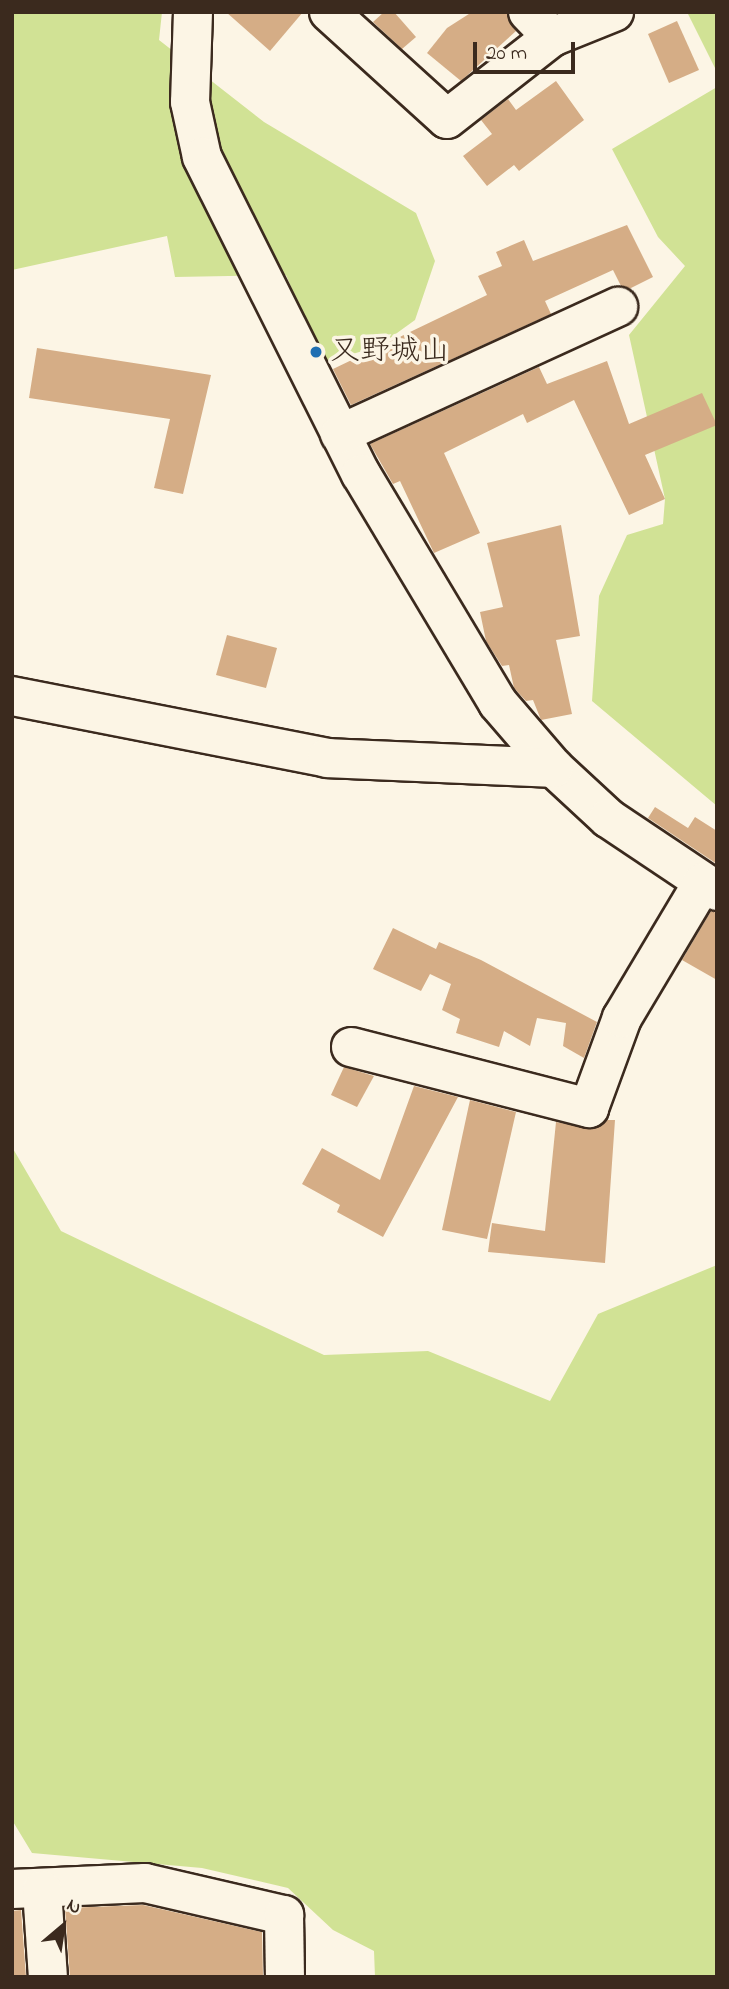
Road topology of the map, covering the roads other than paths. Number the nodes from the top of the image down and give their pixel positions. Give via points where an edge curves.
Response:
1 (193, 12) edge
2 (329, 12) edge
3 (614, 12) edge
4 (540, 25) edge
5 (618, 307) dead end
6 (340, 434) junction
7 (12, 696) edge
8 (554, 768) junction
9 (710, 887) edge
10 (351, 1047) dead end
11 (27, 1889) edge
12 (48, 1977) edge
13 (285, 1977) edge

1 - 6 street via 190,102 202,158
2 - 4 street via 447,119
3 - 4 street
5 - 6 street
6 - 8 street via 498,703
7 - 8 street via 327,758
8 - 9 street via 608,818
9 - 10 street via 622,1018 589,1108
11 - 12 street
11 - 13 street via 145,1883 284,1914

